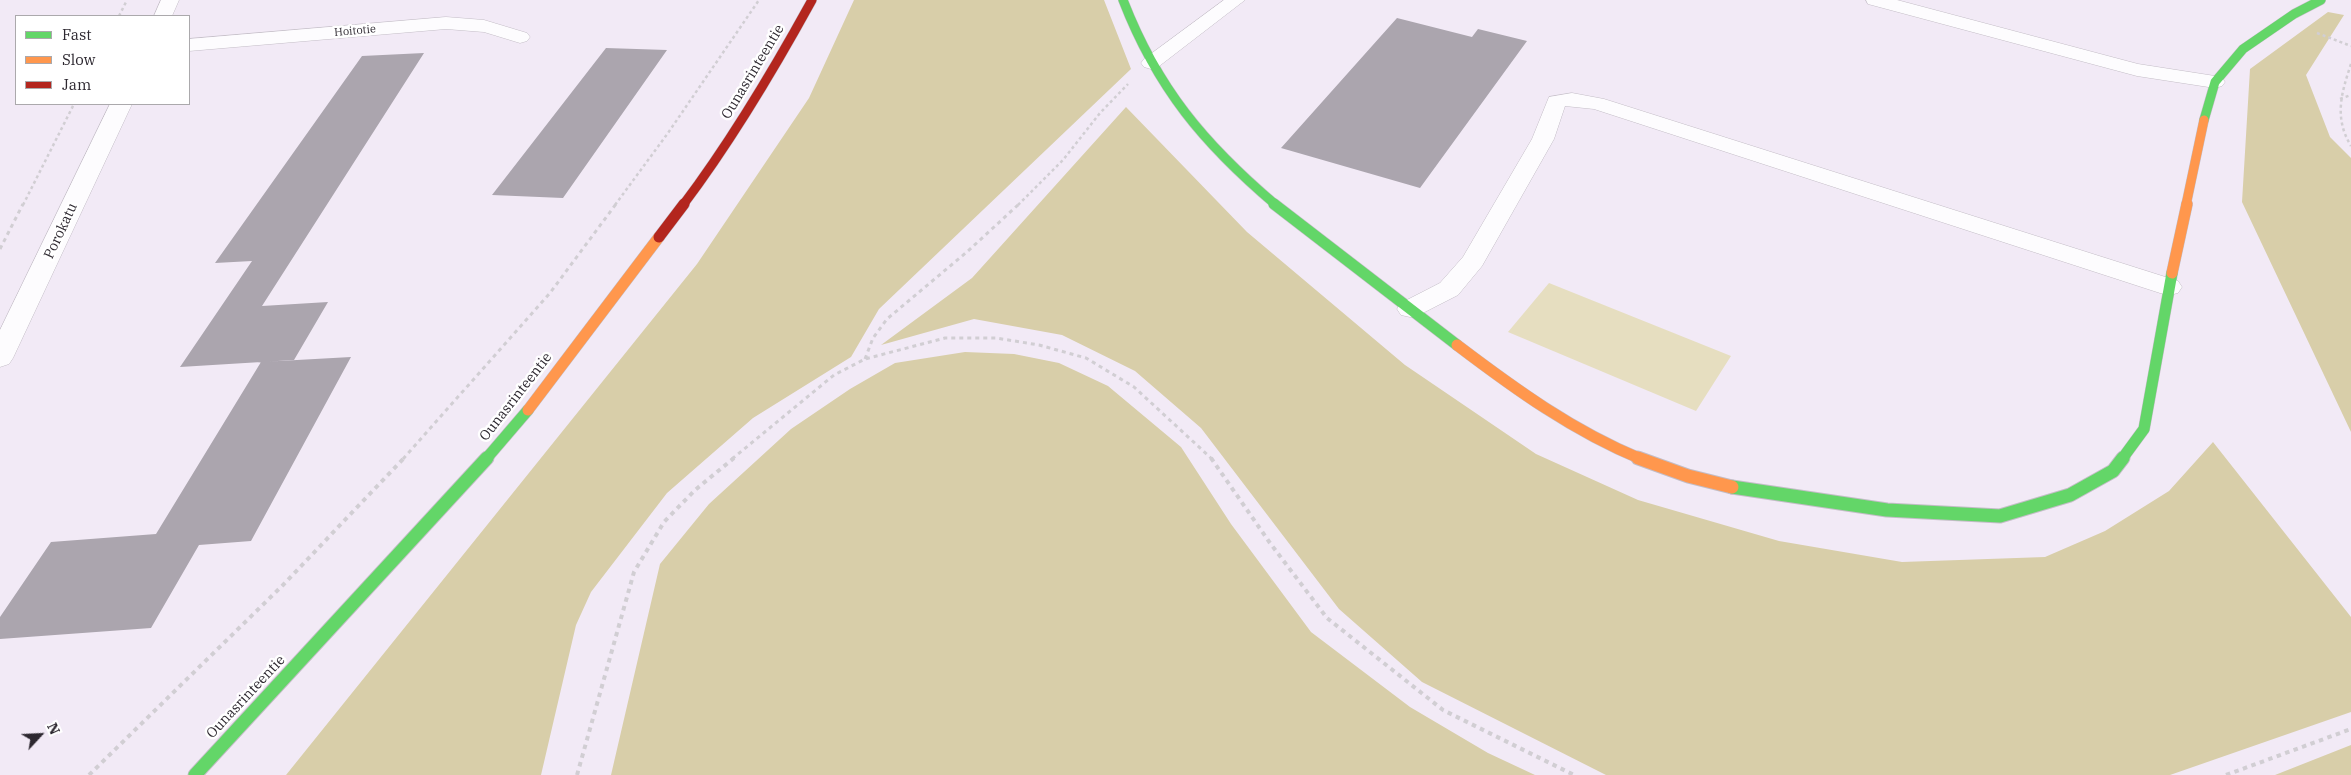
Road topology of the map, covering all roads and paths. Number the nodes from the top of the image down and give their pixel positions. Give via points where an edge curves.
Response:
1 (127, 0) edge
2 (170, 0) edge
3 (759, 0) edge
4 (812, 0) edge
5 (1123, 0) edge
6 (1236, 0) edge
7 (1875, 0) edge
8 (2321, 0) edge
9 (120, 15) edge
10 (163, 15) edge
11 (520, 37) dead end
12 (190, 45) edge
13 (1151, 63) junction
14 (2351, 64) edge
15 (2215, 82) junction
16 (2351, 95) edge
17 (2340, 99) junction
18 (73, 105) edge
19 (121, 105) edge
20 (2351, 146) edge
21 (0, 249) edge
22 (2169, 287) junction
23 (1410, 309) junction
24 (0, 358) edge
25 (865, 359) junction
26 (2351, 729) edge
27 (89, 775) edge
28 (195, 775) edge
29 (577, 775) edge
30 (1574, 775) edge
31 (2226, 775) edge

1 - 9 path
2 - 10 street
3 - 27 path via 674,125 550,293 400,463 282,585
4 - 28 street, Ounasrinteentie via 778,62 711,168 510,433
5 - 13 street via 1131,26
6 - 13 street
7 - 15 street via 2137,70
8 - 15 street via 2294,14 2243,49
11 - 12 street, Hoitotie via 476,23 446,23
13 - 23 street via 1198,128 1242,176
13 - 25 path via 1100,113 1063,160 1012,211 887,319 873,338
14 - 17 path
15 - 22 street via 2204,118
16 - 17 path
17 - 20 path via 2339,124
18 - 21 path
19 - 24 street, Porokatu
22 - 23 street via 1597,103 1572,99 1556,101 1543,139 1473,261 1449,289
22 - 23 street via 2144,429 2114,471 2070,495 2000,516 1887,510 1762,493 1696,479 1623,451 1563,421
25 - 29 path via 834,375 695,490 664,522 634,572
25 - 30 path via 945,338 996,338 1086,358 1134,387 1208,454 1327,618 1443,710
26 - 31 path

